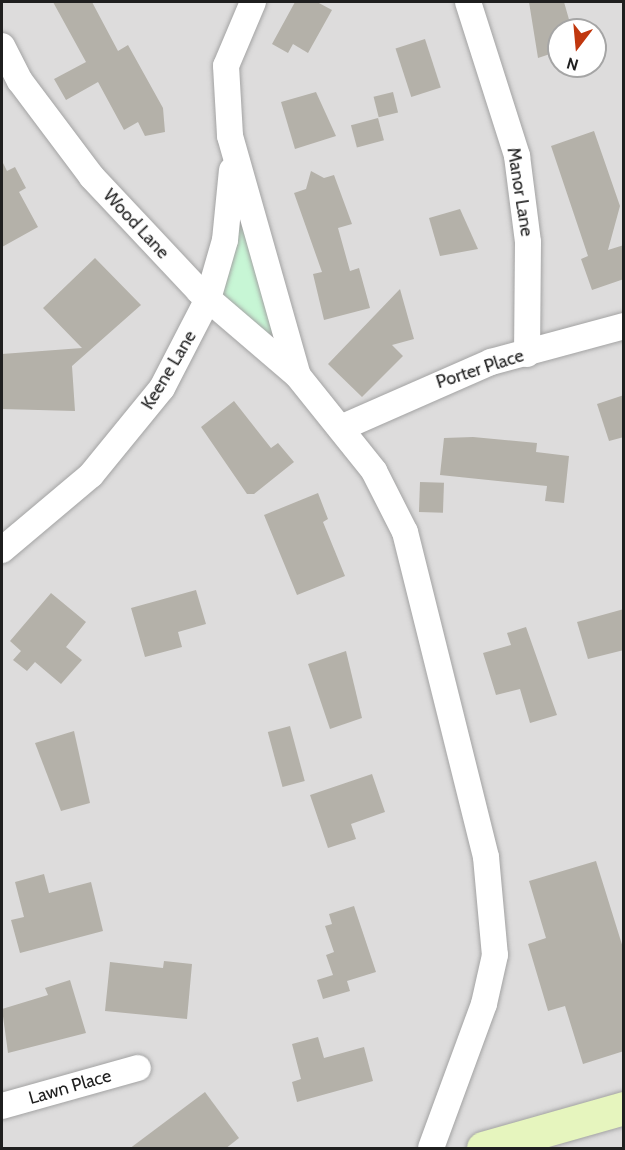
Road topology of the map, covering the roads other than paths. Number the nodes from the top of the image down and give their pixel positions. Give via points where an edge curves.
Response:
1 (253, 2) edge
2 (468, 2) edge
3 (2, 46) edge
4 (230, 135) junction
5 (208, 298) junction
6 (624, 326) edge
7 (527, 354) junction
8 (298, 376) junction
9 (343, 426) junction
10 (2, 550) edge
11 (138, 1068) dead end
12 (2, 1106) edge
13 (624, 1108) edge
14 (431, 1149) edge
15 (483, 1149) edge

1 - 4 street via 226,66
2 - 7 street, Manor Lane via 517,156 528,242
3 - 5 street, Wood Lane via 20,81 92,177
4 - 5 street, Keene Lane via 230,206
4 - 8 street
5 - 8 street, Wood Lane
5 - 10 street, Keene Lane via 149,407 83,483
6 - 7 street, Porter Place
7 - 9 street, Porter Place via 426,387
8 - 9 street, Wood Lane
9 - 14 street, Wood Lane via 375,471 405,532 446,685 494,909 495,955 484,1004
11 - 12 street, Lawn Place
13 - 15 main road

